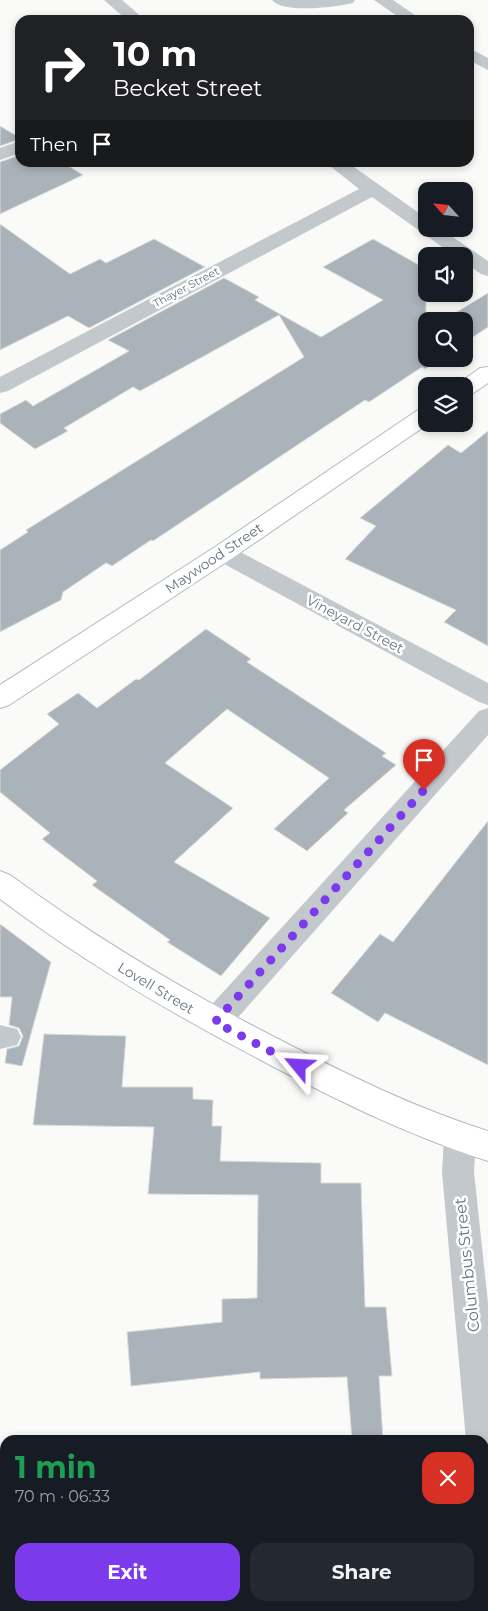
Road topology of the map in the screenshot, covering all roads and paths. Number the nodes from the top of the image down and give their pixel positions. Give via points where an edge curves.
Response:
1 (112, 0) edge
2 (279, 0) edge
3 (348, 0) edge
4 (382, 0) edge
5 (132, 15) edge
6 (406, 15) edge
7 (474, 56) edge
8 (488, 65) edge
9 (15, 148) edge
10 (0, 155) edge
11 (341, 167) edge
12 (372, 189) junction
13 (418, 221) edge
14 (442, 238) edge
15 (488, 270) edge
16 (488, 373) edge
17 (473, 383) edge
18 (0, 386) edge
19 (418, 420) edge
20 (222, 553) junction
21 (488, 695) edge
22 (0, 698) edge
23 (488, 718) edge
24 (0, 883) edge
25 (215, 1022) junction
26 (474, 1142) edge
27 (483, 1435) edge

1 - 5 street
2 - 3 lane via 321,4
4 - 6 street
7 - 8 street
9 - 10 street
11 - 12 street
12 - 13 street
12 - 18 street, Thayer Street
14 - 15 street
16 - 17 street
19 - 20 street, Maywood Street
20 - 21 street, Vineyard Street
20 - 22 street, Maywood Street
23 - 25 street
24 - 25 street, Lovell Street via 46,918 137,978
25 - 26 street, Lovell Street via 333,1083
26 - 27 street, Columbus Street via 458,1172

